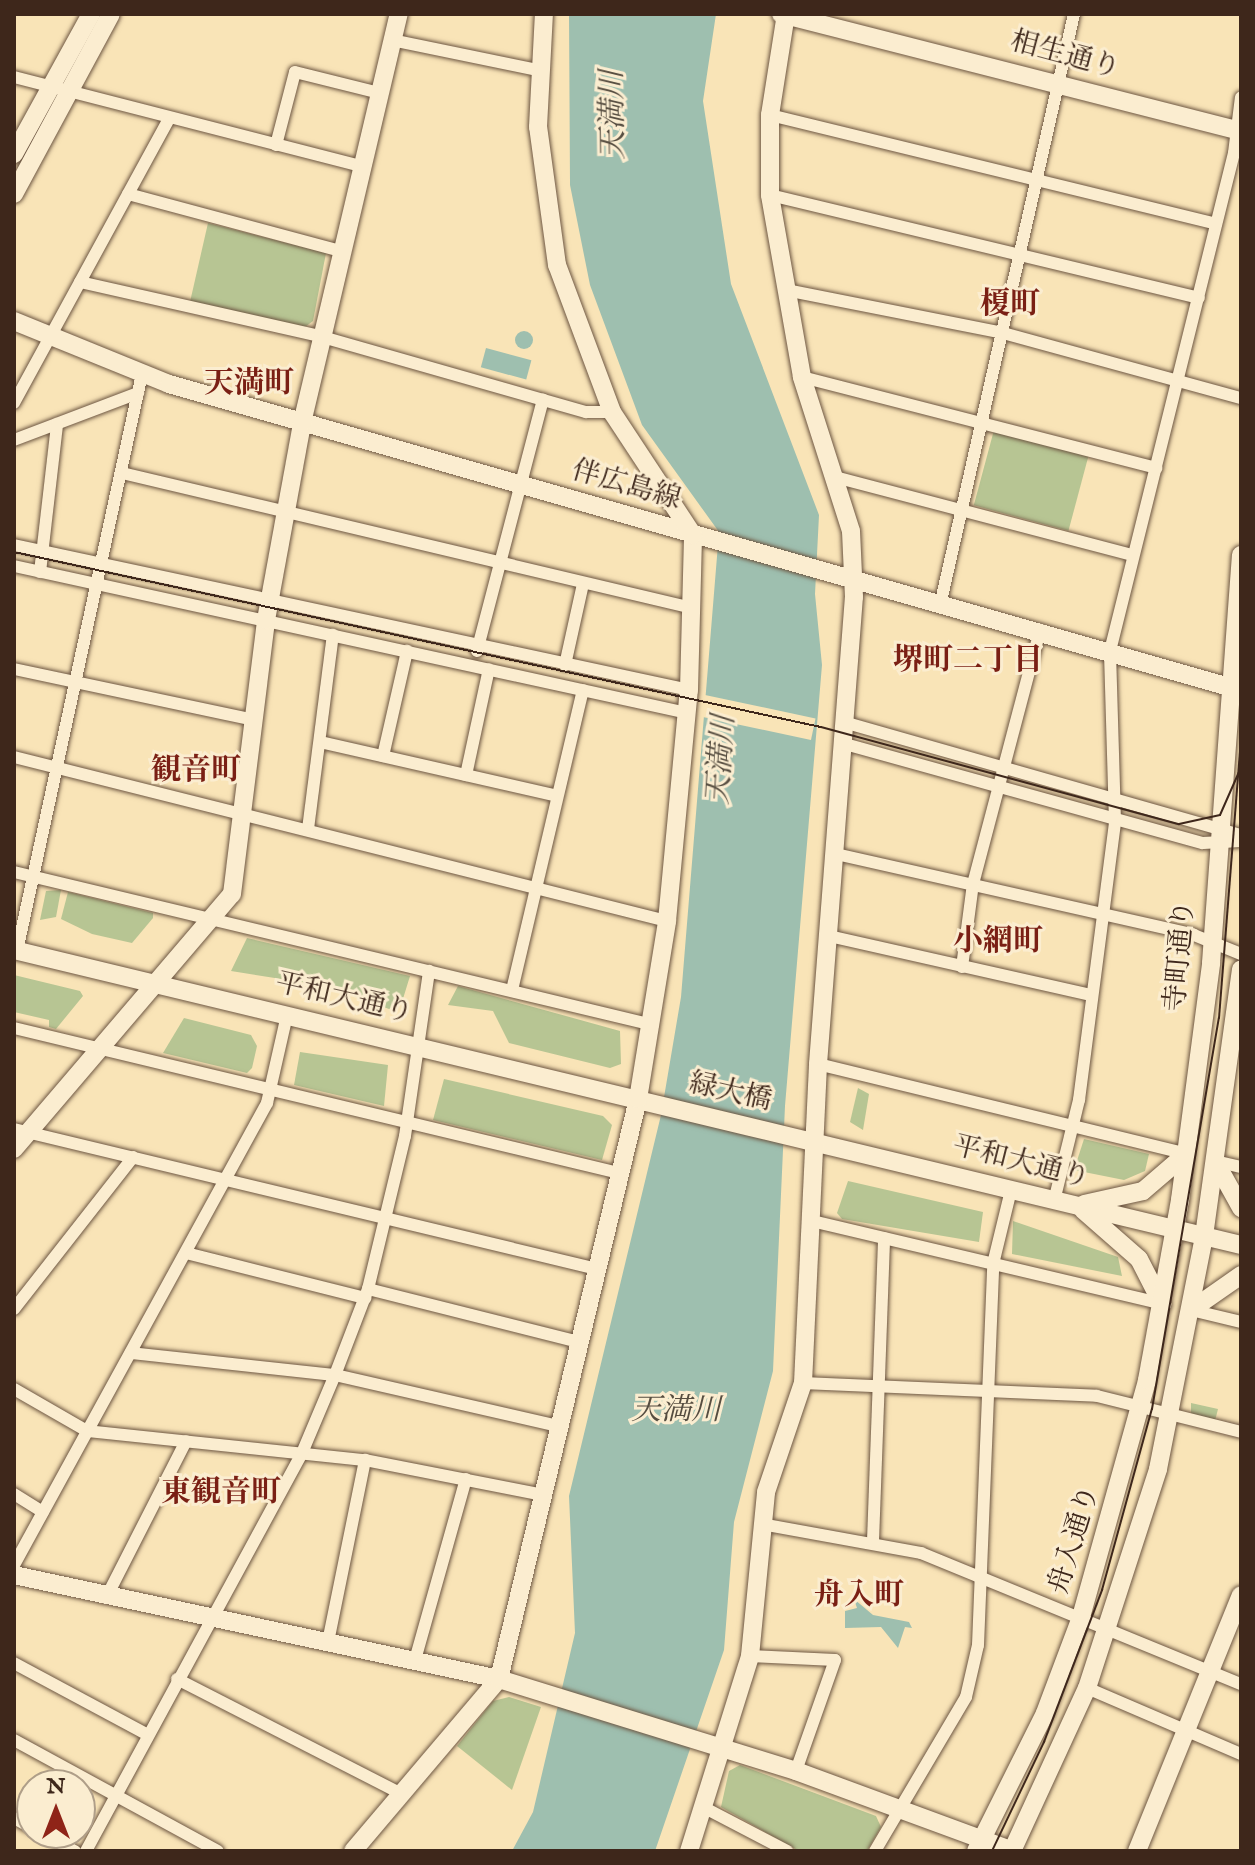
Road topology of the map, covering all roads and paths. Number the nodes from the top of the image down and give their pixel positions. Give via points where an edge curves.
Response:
1 (91, 14) edge
2 (111, 14) edge
3 (399, 14) edge
4 (544, 14) edge
5 (784, 14) edge
6 (1074, 14) edge
7 (392, 40) junction
8 (537, 70) junction
9 (14, 77) edge
10 (1057, 82) junction
11 (50, 87) junction
12 (379, 93) junction
13 (68, 94) junction
14 (1241, 97) edge
15 (770, 115) junction
16 (169, 119) junction
17 (1239, 131) edge
18 (276, 145) junction
19 (14, 154) edge
20 (361, 166) junction
21 (1035, 178) junction
22 (14, 194) edge
23 (128, 194) junction
24 (770, 195) junction
25 (1216, 224) junction
26 (340, 251) junction
27 (1018, 252) junction
28 (80, 282) junction
29 (786, 290) junction
30 (1199, 298) junction
31 (14, 321) edge
32 (1003, 333) junction
33 (51, 336) junction
34 (319, 336) junction
35 (802, 377) junction
36 (1178, 382) junction
37 (140, 384) junction
38 (1241, 398) edge
39 (543, 400) junction
40 (14, 403) edge
41 (612, 412) junction
42 (982, 421) junction
43 (302, 423) junction
44 (57, 424) junction
45 (14, 440) edge
46 (1156, 468) junction
47 (122, 473) junction
48 (835, 477) junction
49 (519, 485) junction
50 (963, 508) junction
51 (284, 517) junction
52 (693, 535) junction
53 (14, 545) edge
54 (43, 552) junction
55 (1133, 555) junction
56 (1241, 555) edge
57 (103, 563) junction
58 (496, 565) junction
59 (14, 566) edge
60 (40, 572) junction
61 (853, 577) junction
62 (98, 584) junction
63 (583, 584) junction
64 (269, 600) junction
65 (941, 601) junction
66 (692, 608) junction
67 (266, 620) junction
68 (1040, 630) junction
69 (333, 635) junction
70 (479, 647) junction
71 (407, 651) junction
72 (1110, 651) junction
73 (565, 665) junction
74 (474, 666) junction
75 (14, 669) edge
76 (489, 669) junction
77 (77, 683) junction
78 (1235, 689) edge
79 (583, 690) junction
80 (689, 690) junction
81 (687, 713) junction
82 (253, 720) junction
83 (847, 723) junction
84 (320, 742) junction
85 (845, 744) junction
86 (383, 756) junction
87 (14, 757) edge
88 (1003, 767) junction
89 (59, 768) junction
90 (466, 775) junction
91 (997, 787) junction
92 (557, 796) junction
93 (1115, 801) junction
94 (242, 810) junction
95 (1115, 821) junction
96 (308, 829) junction
97 (1219, 836) junction
98 (1241, 838) edge
99 (836, 854) junction
100 (14, 872) edge
101 (33, 876) junction
102 (973, 884) junction
103 (533, 889) junction
104 (1102, 913) junction
105 (213, 919) junction
106 (667, 921) junction
107 (829, 936) junction
108 (1212, 940) junction
109 (16, 951) edge
110 (1241, 954) edge
111 (962, 967) junction
112 (1241, 970) edge
113 (429, 971) junction
114 (150, 984) junction
115 (512, 990) junction
116 (1091, 995) junction
117 (287, 1015) junction
118 (653, 1025) junction
119 (14, 1028) edge
120 (418, 1045) junction
121 (97, 1047) junction
122 (818, 1064) junction
123 (270, 1089) junction
124 (638, 1099) junction
125 (660, 1105) joint
126 (407, 1122) junction
127 (1073, 1127) junction
128 (21, 1131) edge
129 (788, 1136) joint
130 (815, 1141) junction
131 (14, 1149) edge
132 (1186, 1154) junction
133 (133, 1157) junction
134 (1215, 1161) junction
135 (1241, 1167) edge
136 (619, 1173) junction
137 (225, 1179) junction
138 (1011, 1190) junction
139 (1054, 1201) junction
140 (1077, 1206) junction
141 (1241, 1208) edge
142 (385, 1217) junction
143 (812, 1221) junction
144 (1175, 1229) junction
145 (1204, 1236) junction
146 (884, 1238) junction
147 (1241, 1245) edge
148 (186, 1253) junction
149 (993, 1264) junction
150 (597, 1269) junction
151 (1241, 1275) edge
152 (366, 1294) junction
153 (1162, 1304) junction
154 (14, 1309) edge
155 (1191, 1310) junction
156 (1241, 1322) edge
157 (579, 1342) junction
158 (131, 1353) junction
159 (335, 1375) junction
160 (803, 1383) junction
161 (877, 1384) junction
162 (991, 1388) junction
163 (14, 1389) edge
164 (1140, 1405) junction
165 (1169, 1414) junction
166 (558, 1426) junction
167 (87, 1431) junction
168 (1241, 1432) edge
169 (186, 1441) junction
170 (302, 1453) junction
171 (365, 1460) junction
172 (466, 1479) junction
173 (14, 1494) edge
174 (543, 1495) junction
175 (43, 1512) junction
176 (761, 1524) junction
177 (873, 1541) junction
178 (14, 1565) edge
179 (14, 1575) edge
180 (983, 1579) junction
181 (1241, 1595) edge
182 (106, 1598) junction
183 (1081, 1617) junction
184 (209, 1618) junction
185 (1108, 1629) junction
186 (328, 1642) junction
187 (750, 1656) junction
188 (415, 1660) junction
189 (14, 1663) edge
190 (1213, 1673) junction
191 (177, 1679) junction
192 (499, 1679) junction
193 (1241, 1684) edge
194 (1087, 1688) junction
195 (1189, 1732) junction
196 (148, 1735) junction
197 (14, 1740) edge
198 (724, 1747) junction
199 (1241, 1754) edge
200 (796, 1771) junction
201 (402, 1794) junction
202 (115, 1796) junction
203 (703, 1807) junction
204 (901, 1809) junction
205 (980, 1845) edge
206 (86, 1851) edge
207 (218, 1851) edge
208 (353, 1851) edge
209 (689, 1851) edge
210 (787, 1851) edge
211 (875, 1851) edge
212 (1013, 1851) edge
213 (1137, 1851) edge

1 - 11 street
2 - 13 street
3 - 7 street
4 - 8 street
5 - 10 street, 相生通り
5 - 15 street
6 - 10 street
7 - 8 street
7 - 12 street
8 - 41 street via 549,231
9 - 11 street
10 - 17 street, 相生通り
10 - 21 street
11 - 13 street
11 - 19 street
12 - 18 street via 295,72
12 - 20 street
13 - 16 street
13 - 22 street
14 - 17 street
15 - 21 street
15 - 24 street
16 - 18 street
16 - 23 street
17 - 25 street
18 - 20 street
20 - 26 street
21 - 25 street
21 - 27 street
23 - 26 street
23 - 28 street
24 - 27 street
24 - 29 street
25 - 30 street
26 - 34 street
27 - 30 street
27 - 32 street
28 - 33 street
28 - 34 street
29 - 32 street
29 - 35 street
30 - 36 street
31 - 33 street, 伴広島線
32 - 36 street
32 - 42 street
33 - 37 street, 伴広島線
33 - 40 street
34 - 39 street
34 - 43 street
35 - 42 street
35 - 48 street
36 - 38 street
36 - 46 street
37 - 43 street, 伴広島線
37 - 44 street
37 - 47 street
39 - 41 street
39 - 49 street
41 - 52 street
42 - 46 street
42 - 50 street
43 - 49 street, 伴広島線
43 - 51 street
44 - 45 street
44 - 54 street
46 - 55 street
47 - 51 street
47 - 57 street
48 - 50 street
48 - 61 street via 851,531
49 - 52 street, 伴広島線
49 - 58 street
50 - 55 street
50 - 65 street
51 - 58 street
51 - 64 street
52 - 61 street, 伴広島線
52 - 66 street
53 - 54 street
54 - 57 street
54 - 60 street
55 - 72 street
56 - 78 street
57 - 62 street
57 - 64 street
58 - 63 street
58 - 70 street
59 - 60 street
60 - 62 street
61 - 65 street, 伴広島線
61 - 83 street
62 - 67 street
62 - 77 street
63 - 66 street
63 - 73 street
64 - 67 street
64 - 70 street
65 - 68 street, 伴広島線
66 - 80 street
67 - 69 street
67 - 82 street
68 - 72 street, 伴広島線
68 - 88 street
69 - 71 street
69 - 84 street
70 - 73 street
70 - 74 street
71 - 74 street
71 - 86 street
72 - 78 street, 伴広島線
72 - 93 street
73 - 80 street
74 - 76 street
75 - 77 street
76 - 79 street
76 - 90 street
77 - 82 street
77 - 89 street
78 - 97 street, 寺町通り
79 - 81 street
79 - 92 street
80 - 81 street
81 - 106 street
82 - 94 street
83 - 85 street
83 - 88 street
84 - 86 street
84 - 96 street
85 - 91 street
85 - 99 street
86 - 90 street
87 - 89 street
88 - 91 street
88 - 93 street
89 - 94 street
89 - 101 street
90 - 92 street
91 - 95 street
91 - 102 street
92 - 103 street
93 - 95 street
93 - 97 street
94 - 96 street
94 - 105 street via 232,894
95 - 97 street
95 - 104 street
96 - 103 street
97 - 98 street
97 - 108 street, 寺町通り
99 - 102 street
99 - 107 street
100 - 101 street
101 - 105 street
101 - 109 street
102 - 104 street
102 - 111 street
103 - 106 street
103 - 115 street
104 - 108 street
104 - 116 street
105 - 113 street
105 - 114 street
106 - 118 street
107 - 111 street
107 - 122 street
108 - 110 street
108 - 132 street, 寺町通り
109 - 114 street, 平和大通り
111 - 116 street
112 - 134 street, 寺町通り
113 - 115 street
113 - 120 street
114 - 117 street, 平和大通り
114 - 121 street
115 - 118 street
116 - 127 street
117 - 120 street, 平和大通り
117 - 123 street
118 - 124 street
119 - 121 street
120 - 124 street, 平和大通り
120 - 126 street
121 - 123 street
121 - 128 street
122 - 127 street
122 - 130 street
123 - 126 street
123 - 137 street
124 - 125 street, 平和大通り
124 - 136 street
125 - 129 street, 緑大橋
126 - 136 street
126 - 142 street
127 - 132 street
127 - 139 street
128 - 131 street
128 - 133 street
129 - 130 street, 平和大通り
130 - 138 street, 平和大通り
130 - 143 street
132 - 140 street via 1143,1191
132 - 144 street, 寺町通り
133 - 137 street
133 - 154 street
134 - 135 street
134 - 141 street
134 - 145 street, 寺町通り
136 - 150 street
137 - 142 street
137 - 148 street
138 - 139 street, 平和大通り
138 - 149 street
139 - 140 street, 平和大通り
140 - 144 street, 平和大通り
140 - 153 street via 1139,1259
142 - 150 street
142 - 152 street
143 - 146 street
143 - 160 street
144 - 145 street, 平和大通り
144 - 153 street, 舟入通り
145 - 147 street, 平和大通り
145 - 155 street, 舟入通り
146 - 149 street
146 - 161 street
148 - 152 street
148 - 158 street
149 - 153 street
149 - 162 street
150 - 157 street
151 - 155 street
152 - 157 street
152 - 159 street
153 - 164 street, 舟入通り
155 - 156 street
155 - 165 street, 舟入通り
157 - 166 street
158 - 159 street
158 - 167 street
159 - 166 street
159 - 170 street
160 - 161 street
160 - 176 street
161 - 162 street
161 - 177 street
162 - 164 street
162 - 180 street
163 - 167 street
164 - 165 street
164 - 183 street, 舟入通り
165 - 168 street
165 - 185 street, 舟入通り
166 - 174 street
167 - 169 street
167 - 175 street
169 - 170 street
169 - 182 street
170 - 171 street
170 - 184 street
171 - 172 street
171 - 186 street
172 - 174 street
172 - 188 street
173 - 175 street
174 - 192 street
175 - 178 street
176 - 177 street
176 - 187 street
177 - 180 street
179 - 182 street
180 - 183 street
180 - 204 street via 966,1697
181 - 190 street
182 - 184 street
183 - 185 street
183 - 205 street, 舟入通り via 1045,1713
184 - 186 street
184 - 191 street
185 - 190 street
185 - 194 street, 舟入通り
186 - 188 street
187 - 198 street
187 - 200 street via 835,1660
188 - 192 street
189 - 196 street
190 - 193 street
190 - 195 street
191 - 196 street
191 - 201 street
192 - 198 street
192 - 201 street
194 - 195 street
194 - 212 street, 舟入通り
195 - 199 street
195 - 213 street
196 - 202 street
197 - 202 street
198 - 200 street
198 - 203 street
200 - 204 street
201 - 208 street
202 - 206 street
202 - 207 street
203 - 209 street
203 - 210 street
204 - 205 street
204 - 211 street
205 - 212 street

